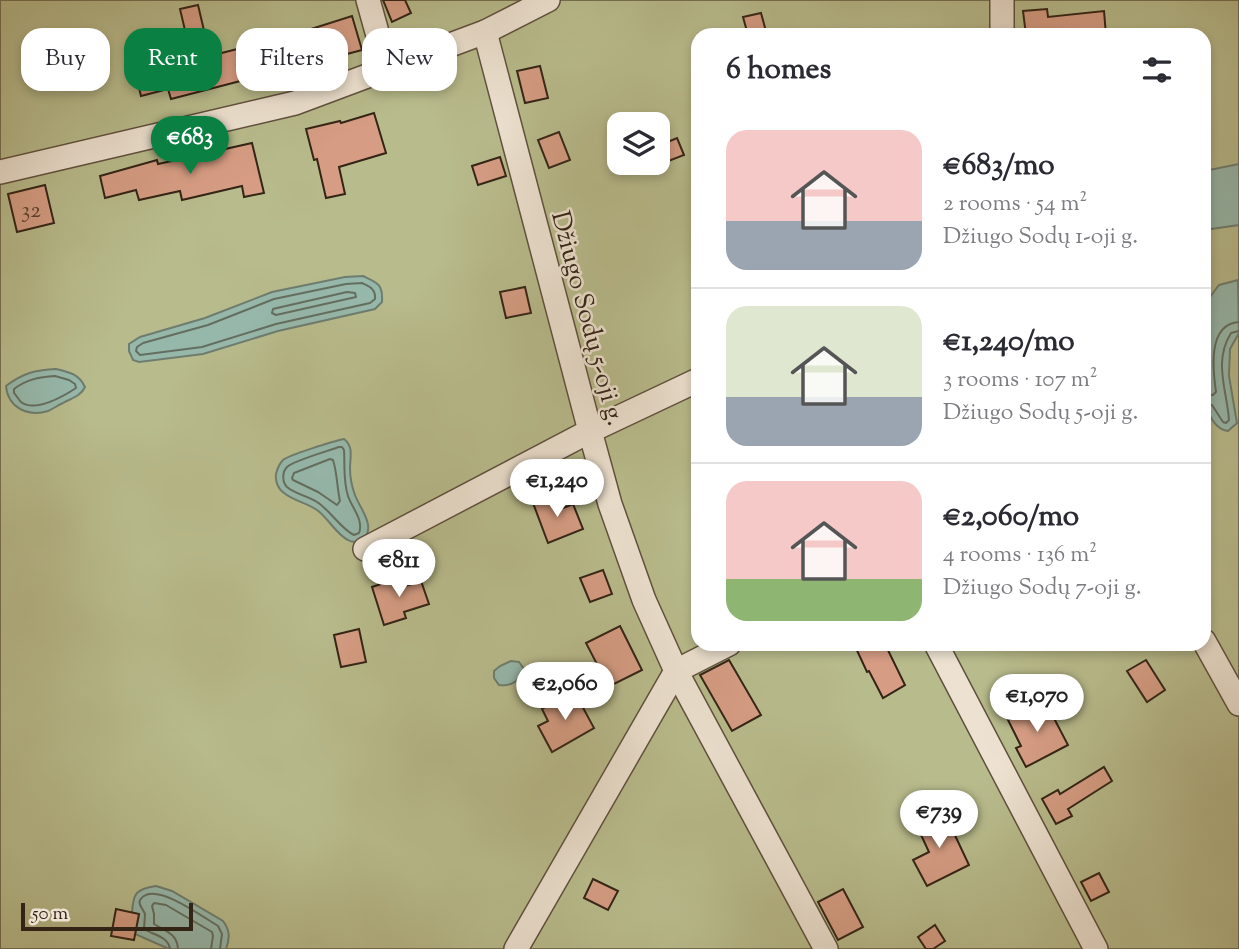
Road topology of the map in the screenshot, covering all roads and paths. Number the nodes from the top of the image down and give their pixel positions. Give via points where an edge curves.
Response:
1 (368, 0) edge
2 (548, 0) edge
3 (1002, 0) edge
4 (376, 28) edge
5 (1002, 28) edge
6 (485, 32) junction
7 (457, 42) edge
8 (362, 78) edge
9 (0, 172) edge
10 (691, 383) edge
11 (590, 431) junction
12 (365, 549) dead end
13 (715, 651) edge
14 (940, 651) edge
15 (1210, 651) edge
16 (676, 671) junction
17 (1239, 704) edge
18 (516, 949) edge
19 (826, 949) edge
20 (1096, 949) edge

1 - 4 street
2 - 6 street
3 - 5 street
6 - 7 street
6 - 11 street, Džiugo Sodų 5-oji g.
8 - 9 street via 295,103
10 - 11 street
11 - 12 street
11 - 16 street, Džiugo Sodų 5-oji g. via 644,600
13 - 16 street
14 - 20 street
15 - 17 street
16 - 18 street
16 - 19 street, Džiugo Sodų 5-oji g.

